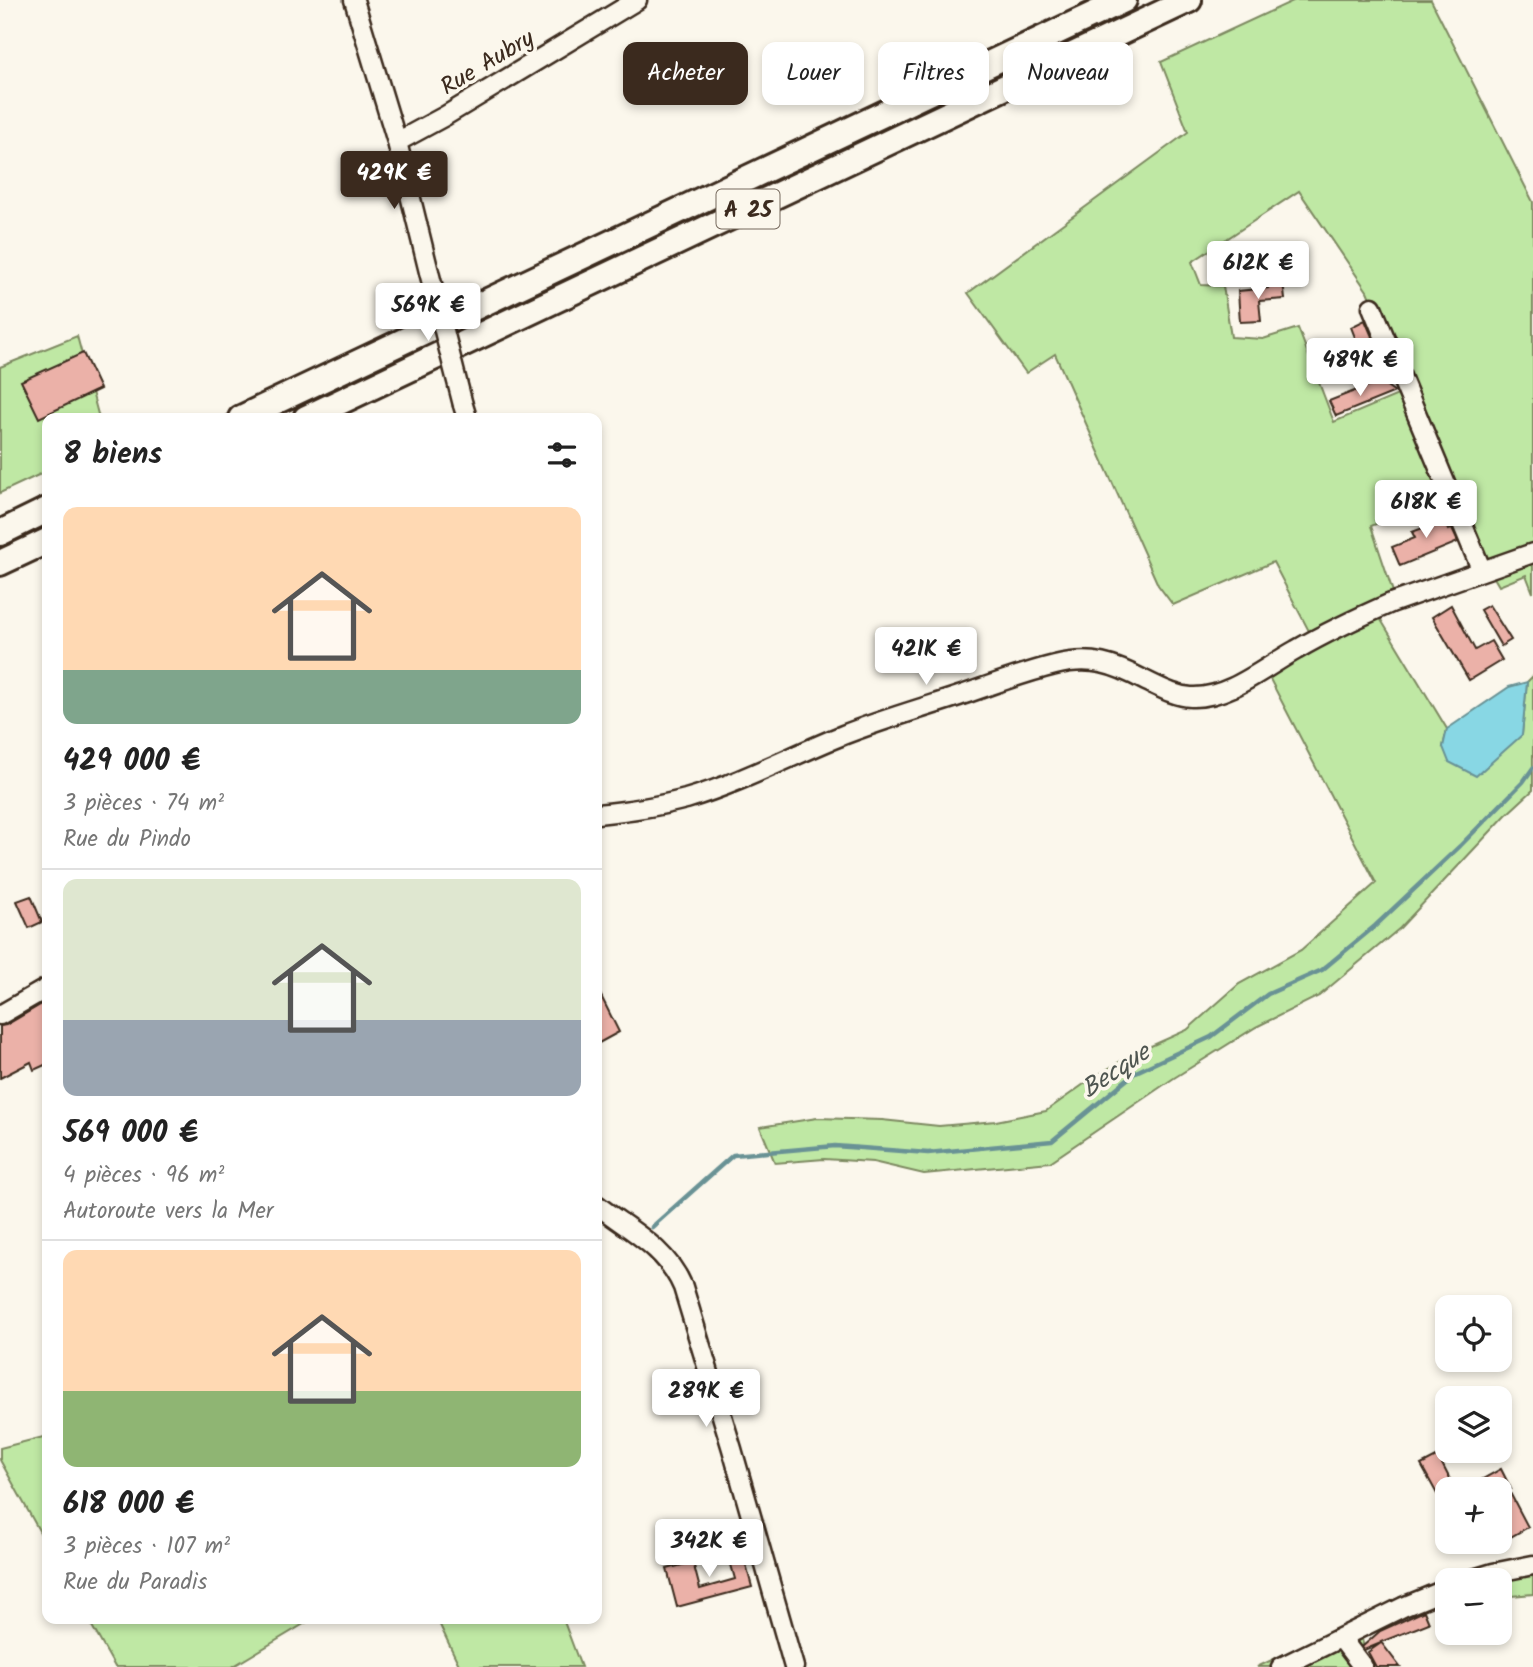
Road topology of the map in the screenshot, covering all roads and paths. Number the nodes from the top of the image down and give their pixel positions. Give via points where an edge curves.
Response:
1 (354, 0) edge
2 (637, 0) edge
3 (1124, 0) edge
4 (1189, 0) edge
5 (397, 142) junction
6 (1372, 307) dead end
7 (465, 411) edge
8 (252, 413) edge
9 (317, 413) edge
10 (42, 512) edge
11 (0, 533) edge
12 (42, 543) edge
13 (1533, 553) edge
14 (0, 564) edge
15 (1482, 571) junction
16 (602, 813) edge
17 (42, 991) edge
18 (0, 1014) edge
19 (602, 1209) edge
20 (1533, 1565) edge
21 (1512, 1569) edge
22 (1435, 1594) edge
23 (1341, 1638) junction
24 (794, 1667) edge
25 (1281, 1667) edge
26 (1363, 1667) edge

1 - 5 street
2 - 5 street, Rue Aubry
3 - 8 highway, A 25
4 - 9 highway, A 25
5 - 7 street, bridge
6 - 15 street
10 - 11 highway
12 - 14 highway
13 - 15 street
15 - 16 street via 1369,613 1217,694 1181,695 1114,665 1067,662 876,724 688,798
17 - 18 street
19 - 24 street via 661,1253 683,1287
20 - 21 street
22 - 23 street
23 - 25 street
23 - 26 street

